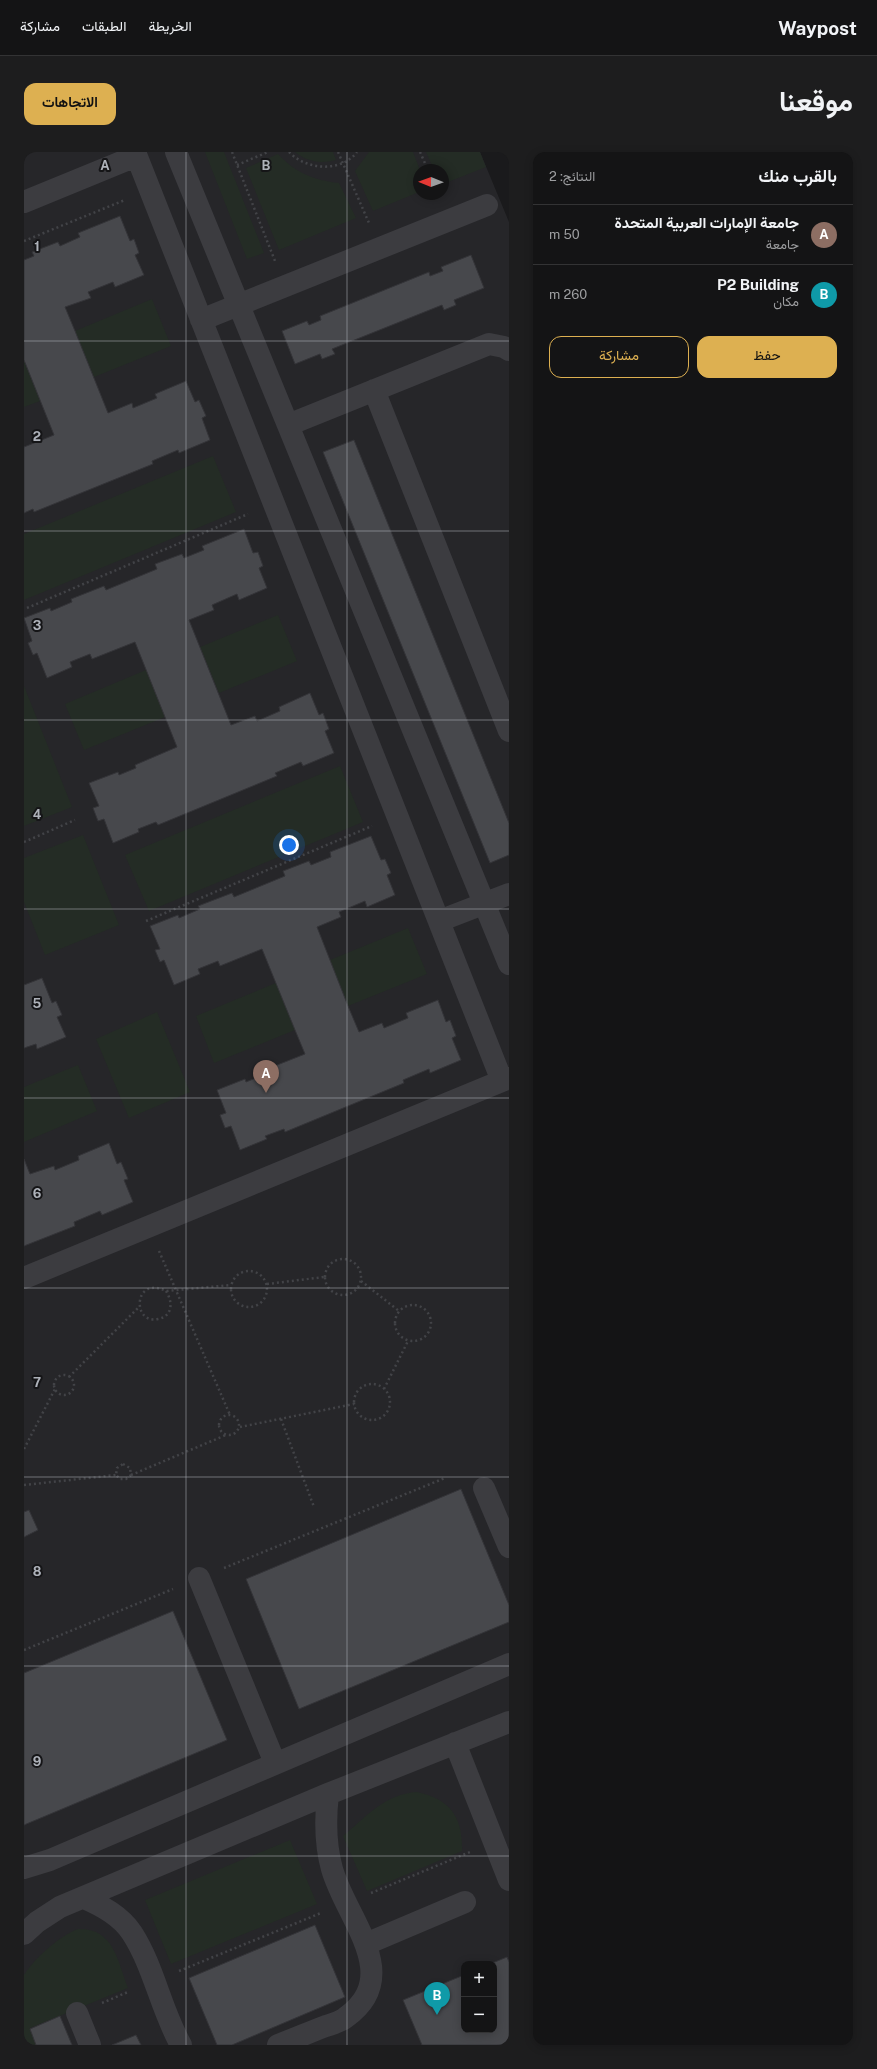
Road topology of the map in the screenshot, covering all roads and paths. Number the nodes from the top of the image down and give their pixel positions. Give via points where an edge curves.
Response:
1 (176, 152) edge
2 (232, 152) edge
3 (268, 152) edge
4 (289, 152) edge
5 (338, 152) edge
6 (357, 152) edge
7 (420, 152) edge
8 (135, 154) edge
9 (343, 163) junction
10 (425, 164) edge
11 (237, 165) junction
12 (150, 191) junction
13 (24, 202) edge
14 (487, 205) dead end
15 (24, 241) edge
16 (381, 248) junction
17 (285, 286) junction
18 (238, 305) junction
19 (201, 320) junction
20 (509, 350) edge
21 (374, 390) junction
22 (288, 425) junction
23 (273, 503) junction
24 (27, 608) dead end
25 (509, 731) edge
26 (397, 815) junction
27 (75, 820) dead end
28 (24, 842) edge
29 (509, 894) edge
30 (484, 904) junction
31 (146, 921) dead end
32 (439, 921) junction
33 (509, 964) edge
34 (505, 1079) edge
35 (149, 1226) junction
36 (324, 1277) junction
37 (24, 1278) edge
38 (360, 1281) junction
39 (267, 1284) junction
40 (231, 1285) junction
41 (176, 1289) junction
42 (166, 1291) junction
43 (139, 1307) junction
44 (399, 1310) junction
45 (408, 1341) junction
46 (69, 1377) junction
47 (55, 1389) junction
48 (384, 1389) junction
49 (354, 1404) junction
50 (230, 1415) junction
51 (281, 1419) junction
52 (240, 1427) junction
53 (226, 1435) junction
54 (24, 1449) edge
55 (116, 1475) junction
56 (131, 1475) junction
57 (445, 1478) dead end
58 (24, 1485) edge
59 (484, 1488) dead end
60 (314, 1507) dead end
61 (509, 1547) edge
62 (199, 1578) junction
63 (24, 1650) edge
64 (509, 1664) edge
65 (509, 1722) edge
66 (455, 1744) junction
67 (275, 1763) junction
68 (328, 1794) junction
69 (494, 1842) junction
70 (24, 1868) edge
71 (509, 1880) edge
72 (341, 1893) junction
73 (84, 1898) junction
74 (465, 1902) dead end
75 (24, 1934) edge
76 (366, 1944) junction
77 (150, 1973) junction
78 (77, 2013) joint
79 (90, 2045) edge
80 (181, 2045) edge
81 (278, 2045) edge

1 - 18 lane
2 - 11 path
3 - 11 path
4 - 9 path via 310,165 326,167
5 - 9 path
6 - 9 path
7 - 10 path
8 - 12 lane
8 - 13 lane
9 - 16 path
11 - 17 path
12 - 15 path
12 - 19 lane
14 - 16 lane
16 - 17 lane
17 - 18 lane
18 - 19 lane
18 - 22 lane
19 - 23 lane
20 - 21 lane via 489,344
21 - 22 lane
21 - 25 lane
22 - 30 lane
23 - 24 path
23 - 26 lane
26 - 31 path
26 - 32 lane
27 - 28 path
29 - 30 lane
30 - 32 lane
30 - 33 lane
32 - 34 lane
34 - 35 lane
35 - 37 lane
35 - 41 path
36 - 38 path via 332,1292 341,1295 350,1294 357,1289
36 - 38 path via 326,1268 332,1262 340,1258 349,1259 361,1272
36 - 39 path
38 - 44 path
39 - 40 path via 262,1276 253,1271 236,1276
39 - 40 path via 267,1294 254,1308 236,1303 231,1294
40 - 41 path
41 - 42 path
41 - 50 path
42 - 43 path via 150,1288 144,1292
42 - 43 path via 171,1300 170,1310 163,1318 154,1320 144,1316
43 - 46 path
44 - 45 path via 395,1318 395,1328 400,1336
44 - 45 path via 417,1305 426,1310 430,1318 430,1328 426,1336 418,1341
45 - 48 path
46 - 47 path via 57,1378 54,1383
46 - 47 path via 74,1383 67,1395 60,1394
47 - 54 path
48 - 49 path via 377,1385 360,1388
48 - 49 path via 390,1405 380,1419 371,1421 363,1418 357,1413
49 - 51 path
50 - 52 path via 238,1418
50 - 53 path via 223,1417 219,1423 220,1430
51 - 52 path
51 - 60 path
52 - 53 path via 237,1433
53 - 56 path
55 - 56 path via 126,1480
55 - 56 path via 117,1468 123,1464 130,1468
55 - 58 path
57 - 62 path
59 - 61 lane
62 - 63 path
62 - 67 lane
64 - 67 lane
65 - 66 lane
66 - 68 lane
66 - 69 lane
67 - 70 lane via 50,1860
68 - 72 lane via 327,1844 332,1870
68 - 73 lane
69 - 71 lane
69 - 72 path via 358,1898 354,1888
72 - 76 lane
72 - 77 path via 328,1898 332,1908 170,1975 166,1966
73 - 75 lane via 60,1908 37,1922
73 - 77 lane via 102,1906 132,1933
74 - 76 lane
76 - 81 lane via 373,1967 370,1988 360,2006 344,2019
77 - 78 path via 136,1978 140,1987
77 - 80 lane
78 - 79 lane

